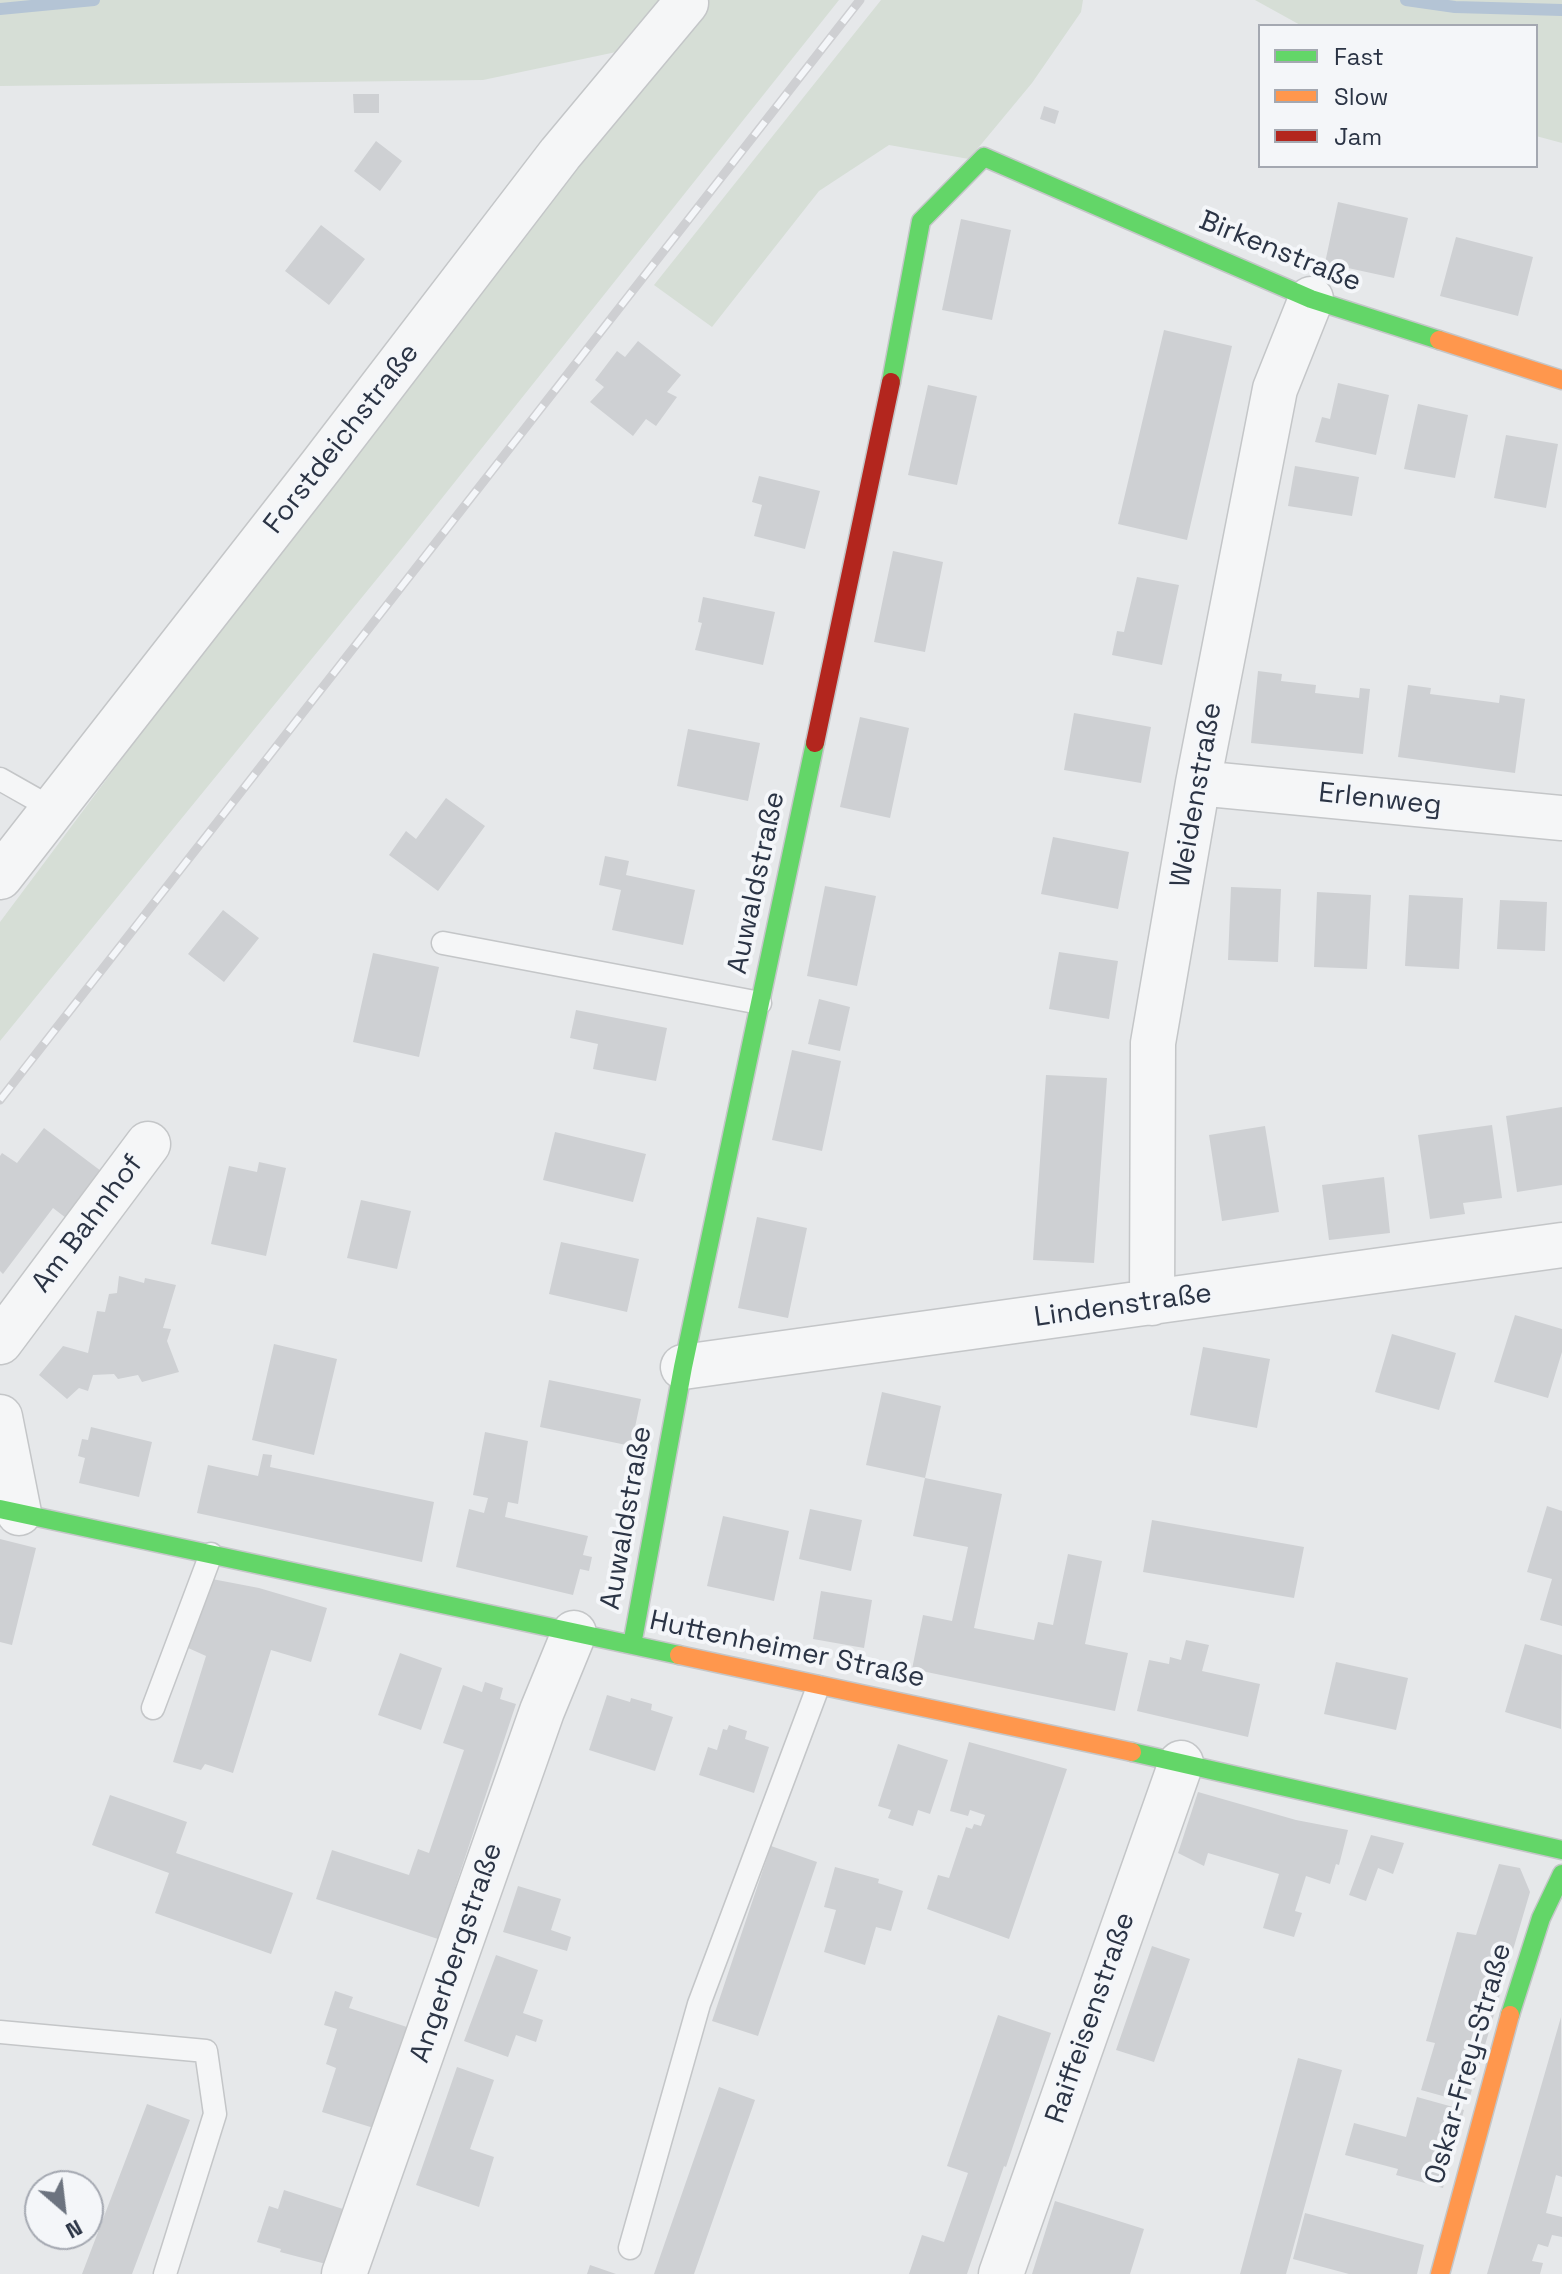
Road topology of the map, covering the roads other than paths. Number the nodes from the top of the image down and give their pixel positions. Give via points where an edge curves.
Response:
1 (686, 3) dead end
2 (984, 157) joint
3 (1311, 299) junction
4 (1562, 380) edge
5 (0, 779) edge
6 (1198, 783) junction
7 (53, 809) junction
8 (1562, 818) edge
9 (0, 877) edge
10 (443, 943) dead end
11 (760, 1003) junction
12 (148, 1144) dead end
13 (1562, 1245) edge
14 (1152, 1303) junction
15 (0, 1342) edge
16 (683, 1367) junction
17 (0, 1417) edge
18 (10, 1511) edge
19 (211, 1554) junction
20 (574, 1633) junction
21 (632, 1645) junction
22 (818, 1687) junction
23 (153, 1708) dead end
24 (1181, 1763) junction
25 (1562, 1850) edge
26 (1562, 1874) edge
27 (0, 2032) edge
28 (630, 2248) dead end
29 (165, 2274) edge
30 (344, 2274) edge
31 (1001, 2274) edge
32 (1440, 2274) edge

1 - 7 street, Forstdeichstraße via 560,154
2 - 3 street, Birkenstraße
2 - 11 street, Auwaldstraße via 921,221
3 - 4 street, Birkenstraße
3 - 6 street, Weidenstraße via 1275,389
5 - 7 lane
6 - 8 street, Erlenweg
6 - 14 street, Weidenstraße via 1153,1043
7 - 9 street, Forstdeichstraße
10 - 11 lane
11 - 16 street, Auwaldstraße
12 - 15 street, Am Bahnhof
13 - 14 street, Lindenstraße
14 - 16 street, Lindenstraße
16 - 21 street, Auwaldstraße
17 - 18 street
18 - 19 street, Huttenheimer Straße
19 - 20 street, Huttenheimer Straße
19 - 23 lane
20 - 21 street, Huttenheimer Straße
20 - 30 street, Angerbergstraße
21 - 22 street, Huttenheimer Straße
22 - 24 street, Huttenheimer Straße
22 - 28 lane via 699,2004
24 - 25 street, Huttenheimer Straße
24 - 31 street, Raiffeisenstraße
26 - 32 street, Oskar-Frey-Straße via 1510,2013
27 - 29 lane via 206,2051 215,2114

